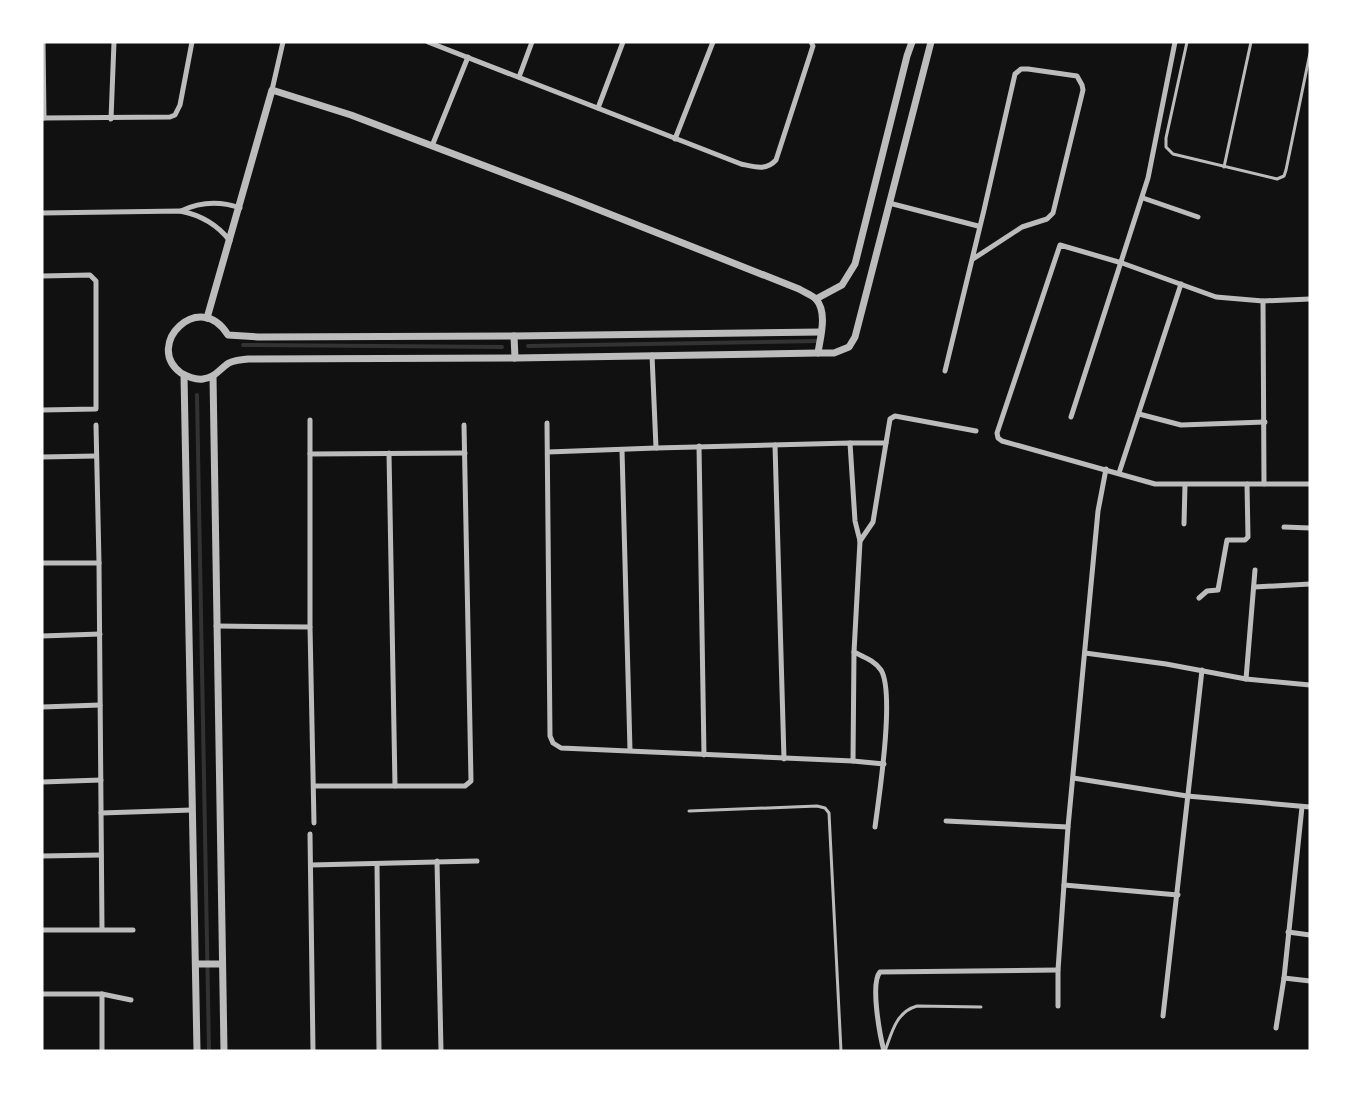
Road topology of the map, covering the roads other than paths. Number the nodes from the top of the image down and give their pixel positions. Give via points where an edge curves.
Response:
1 (42, 42) edge
2 (114, 42) edge
3 (192, 42) edge
4 (283, 42) edge
5 (428, 42) edge
6 (532, 42) edge
7 (622, 42) edge
8 (713, 42) edge
9 (811, 42) edge
10 (912, 42) edge
11 (931, 42) edge
12 (1175, 42) edge
13 (1187, 42) edge
14 (1251, 42) edge
15 (443, 45) edge
16 (1310, 53) edge
17 (468, 57) junction
18 (519, 77) junction
19 (272, 90) junction
20 (598, 108) junction
21 (43, 118) edge
22 (111, 118) junction
23 (675, 139) junction
24 (432, 146) junction
25 (1224, 167) junction
26 (1143, 198) junction
27 (889, 203) junction
28 (240, 207) junction
29 (180, 211) junction
30 (42, 213) edge
31 (1198, 217) dead end
32 (978, 226) junction
33 (230, 241) junction
34 (973, 259) junction
35 (1122, 263) junction
36 (42, 276) edge
37 (1181, 284) junction
38 (816, 299) junction
39 (1310, 299) edge
40 (1263, 301) junction
41 (207, 318) junction
42 (821, 332) junction
43 (513, 338) junction
44 (818, 354) junction
45 (652, 355) junction
46 (515, 356) junction
47 (945, 371) dead end
48 (184, 375) junction
49 (213, 376) junction
50 (42, 410) edge
51 (1139, 414) junction
52 (1071, 417) dead end
53 (310, 420) dead end
54 (1264, 422) junction
55 (547, 423) dead end
56 (464, 424) dead end
57 (96, 425) dead end
58 (976, 431) dead end
59 (850, 443) junction
60 (886, 443) junction
61 (775, 445) junction
62 (699, 446) junction
63 (656, 448) junction
64 (622, 450) junction
65 (548, 452) junction
66 (389, 453) junction
67 (465, 453) junction
68 (310, 454) junction
69 (42, 456) edge
70 (96, 456) junction
71 (1106, 469) junction
72 (1119, 473) junction
73 (1185, 484) junction
74 (1247, 484) junction
75 (1264, 484) junction
76 (1310, 484) edge
77 (1184, 524) dead end
78 (1284, 527) dead end
79 (1310, 528) edge
80 (860, 541) junction
81 (42, 563) edge
82 (99, 563) junction
83 (1255, 570) dead end
84 (1310, 584) edge
85 (1254, 587) junction
86 (1199, 598) dead end
87 (216, 626) junction
88 (310, 627) junction
89 (100, 634) junction
90 (42, 636) edge
91 (854, 651) junction
92 (1084, 653) junction
93 (1202, 670) junction
94 (1246, 679) junction
95 (1310, 685) edge
96 (100, 705) junction
97 (42, 707) edge
98 (630, 750) junction
99 (704, 755) junction
100 (784, 759) junction
101 (853, 761) junction
102 (884, 764) junction
103 (1073, 778) junction
104 (101, 780) junction
105 (42, 782) edge
106 (314, 786) junction
107 (394, 786) junction
108 (1187, 796) junction
109 (1302, 807) junction
110 (1310, 807) edge
111 (192, 810) junction
112 (689, 811) dead end
113 (101, 813) junction
114 (946, 821) dead end
115 (314, 823) dead end
116 (875, 827) dead end
117 (1068, 827) junction
118 (310, 834) dead end
119 (101, 855) junction
120 (42, 856) edge
121 (437, 861) junction
122 (477, 861) dead end
123 (377, 864) junction
124 (311, 865) junction
125 (1064, 885) junction
126 (1178, 895) junction
127 (102, 929) junction
128 (42, 930) edge
129 (134, 930) dead end
130 (1288, 932) junction
131 (1310, 935) edge
132 (199, 964) junction
133 (222, 964) junction
134 (1058, 970) junction
135 (1284, 978) junction
136 (1310, 981) edge
137 (42, 994) edge
138 (102, 994) junction
139 (131, 1000) dead end
140 (1058, 1006) dead end
141 (981, 1007) dead end
142 (1163, 1016) dead end
143 (1276, 1028) dead end
144 (102, 1051) edge
145 (196, 1051) edge
146 (224, 1051) edge
147 (313, 1051) edge
148 (380, 1051) edge
149 (441, 1051) edge
150 (841, 1051) edge
151 (885, 1051) edge

1 - 21 street
2 - 22 street
3 - 22 street via 180,105 174,115
4 - 19 street
5 - 15 street
6 - 18 street
7 - 20 street
8 - 23 street
9 - 23 street via 813,46 776,160 770,166 741,164
10 - 38 street via 855,264 842,285
11 - 27 street
12 - 26 street
13 - 25 lane via 1166,147 1173,154
14 - 25 lane
15 - 17 street
16 - 25 lane via 1284,176 1277,179
17 - 18 street
17 - 24 street
18 - 20 street
19 - 24 street
19 - 28 street
20 - 23 street
21 - 22 street
24 - 38 street via 749,269
26 - 31 street
26 - 35 street
27 - 32 street
27 - 44 street via 855,337 849,347
28 - 29 street via 207,203
28 - 33 street
29 - 30 street
29 - 33 street via 208,221
32 - 34 street
32 - 34 street via 1015,74 1028,69 1077,76 1083,90 1053,213 1022,227
33 - 41 street
34 - 47 street
35 - 37 street
35 - 52 street
35 - 71 street via 1060,245 997,433 1002,441
36 - 50 street via 90,275 96,281 96,409
37 - 40 street via 1216,297
37 - 51 street
38 - 42 street via 822,316
39 - 40 street
40 - 54 street
41 - 43 street via 228,335
41 - 48 street via 182,323 172,336 170,354 177,370
42 - 43 street
42 - 44 street
43 - 46 street
44 - 45 street
45 - 46 street
45 - 63 street
46 - 49 street via 248,359 227,363
48 - 49 street via 194,379
48 - 111 street
49 - 87 street
51 - 54 street via 1181,425
51 - 72 street
53 - 68 street
54 - 75 street
55 - 65 street
56 - 67 street
57 - 70 street
58 - 60 street via 895,416 890,419
59 - 60 street
59 - 61 street
59 - 80 street
60 - 80 street via 873,522
61 - 62 street
61 - 100 street
62 - 63 street
62 - 99 street
63 - 64 street
64 - 65 street
64 - 98 street
65 - 98 street via 550,736 561,748
66 - 67 street
66 - 68 street
66 - 107 street
67 - 107 street via 471,781 465,786
68 - 88 street
69 - 70 street
70 - 82 street
71 - 72 street
71 - 92 street
72 - 73 street via 1148,483
73 - 74 street
73 - 77 street
74 - 75 street
74 - 86 street via 1248,537 1227,540 1218,590 1207,591
75 - 76 street
78 - 79 street
80 - 91 street
81 - 82 street
82 - 89 street
83 - 85 street
84 - 85 street
85 - 94 street
87 - 88 street
87 - 133 street
88 - 106 street
89 - 90 street
89 - 96 street
91 - 101 street
91 - 102 street via 873,661 885,680
92 - 93 street
92 - 103 street
93 - 94 street
93 - 108 street
94 - 95 street
96 - 97 street
96 - 104 street
98 - 99 street
99 - 100 street
100 - 101 street
101 - 102 street
102 - 116 street
103 - 108 street
103 - 117 street
104 - 105 street
104 - 113 street
106 - 107 street
106 - 115 street
108 - 109 street
108 - 126 street
109 - 110 street
109 - 130 street
111 - 113 street
111 - 132 street
112 - 150 lane via 817,806 829,813
113 - 119 street
114 - 117 street
117 - 125 street
118 - 124 street
119 - 120 street
119 - 127 street
121 - 122 street
121 - 123 street
121 - 149 street
123 - 124 street
123 - 148 street
124 - 147 street
125 - 126 street
125 - 134 street
126 - 142 street
127 - 128 street
127 - 129 street
130 - 131 street
130 - 135 street
132 - 133 street
132 - 145 street
133 - 146 street
134 - 140 street
134 - 151 street via 880,972 877,1011
135 - 136 street
135 - 143 street
137 - 138 street
138 - 139 street
138 - 144 street
141 - 151 lane via 910,1008 897,1021

